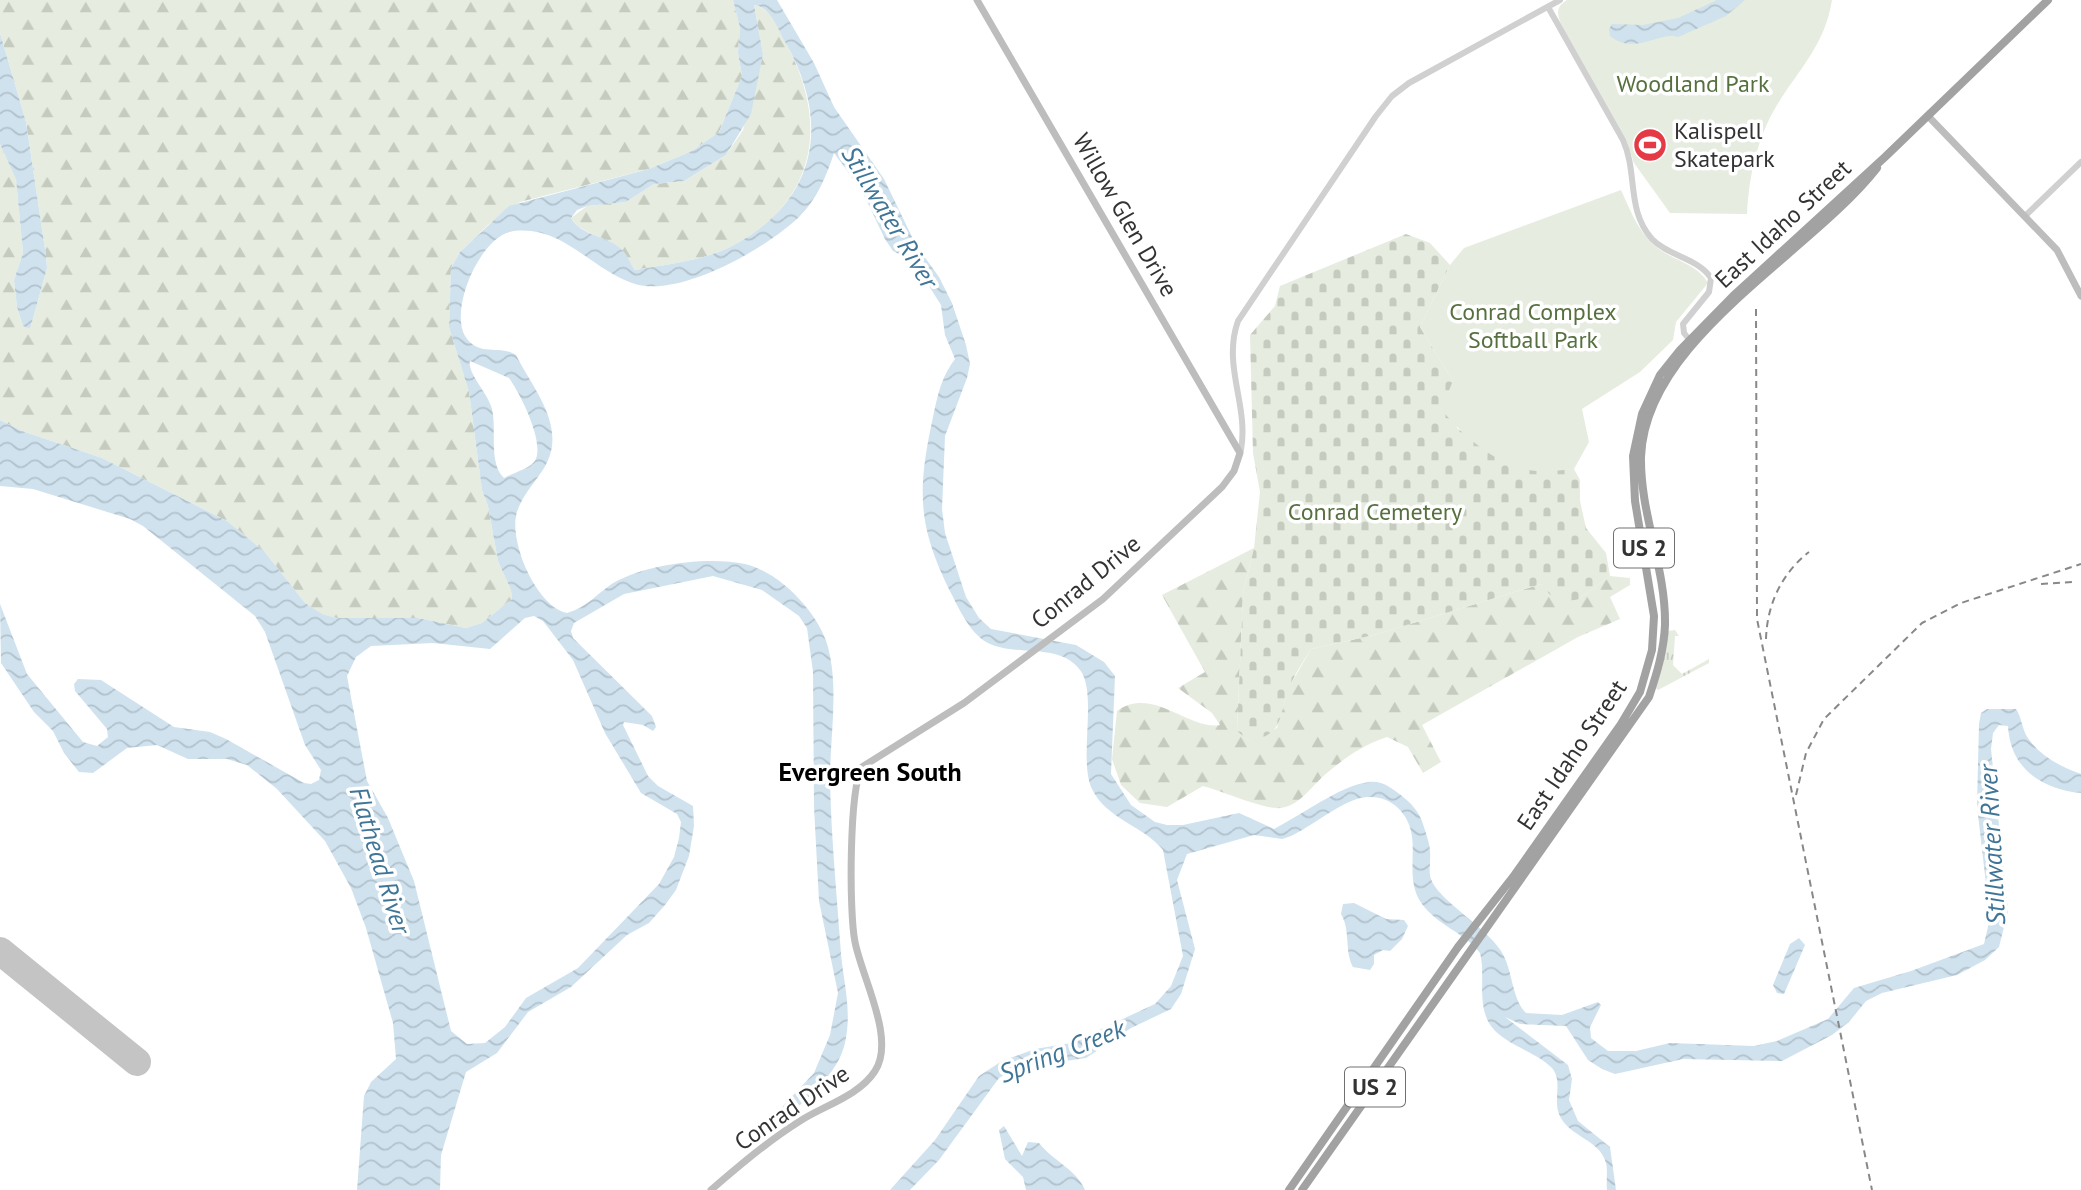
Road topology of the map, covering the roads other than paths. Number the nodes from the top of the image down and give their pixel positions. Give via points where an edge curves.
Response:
1 (977, 0) edge
2 (1560, 0) edge
3 (2048, 0) edge
4 (1548, 7) junction
5 (1928, 116) junction
6 (2081, 162) edge
7 (2025, 216) junction
8 (2081, 296) edge
9 (1692, 342) junction
10 (1241, 450) junction
11 (1567, 800) junction
12 (1537, 859) junction
13 (1513, 877) junction
14 (1492, 922) junction
15 (711, 1190) edge
16 (1289, 1190) edge
17 (1302, 1190) edge

1 - 10 main road, Willow Glen Drive
2 - 4 street, Conrad Drive
3 - 5 highway, East Idaho Street / US 2
4 - 9 street via 1626,147 1633,202 1644,228 1661,246 1711,278 1709,292 1683,324
4 - 10 street, Conrad Drive via 1409,83 1376,116 1238,321 1231,360 1242,425
5 - 7 main road
5 - 9 highway, East Idaho Street / US 2
6 - 7 street
7 - 8 main road via 2057,250
9 - 11 highway, East Idaho Street / US 2 via 1655,384 1634,445 1634,501 1654,604 1650,661 1628,714
9 - 12 highway, East Idaho Street / US 2 via 1653,406 1643,439 1643,490 1665,625 1652,687
10 - 15 main road, Conrad Drive via 1234,471 1216,494 1116,587 960,705 860,770 851,914 881,1034 881,1058 865,1083 786,1130
11 - 12 highway
11 - 13 highway, East Idaho Street / US 2
12 - 14 highway, East Idaho Street / US 2
13 - 14 highway
13 - 16 highway, East Idaho Street / US 2 via 1458,947
14 - 17 highway, East Idaho Street / US 2

